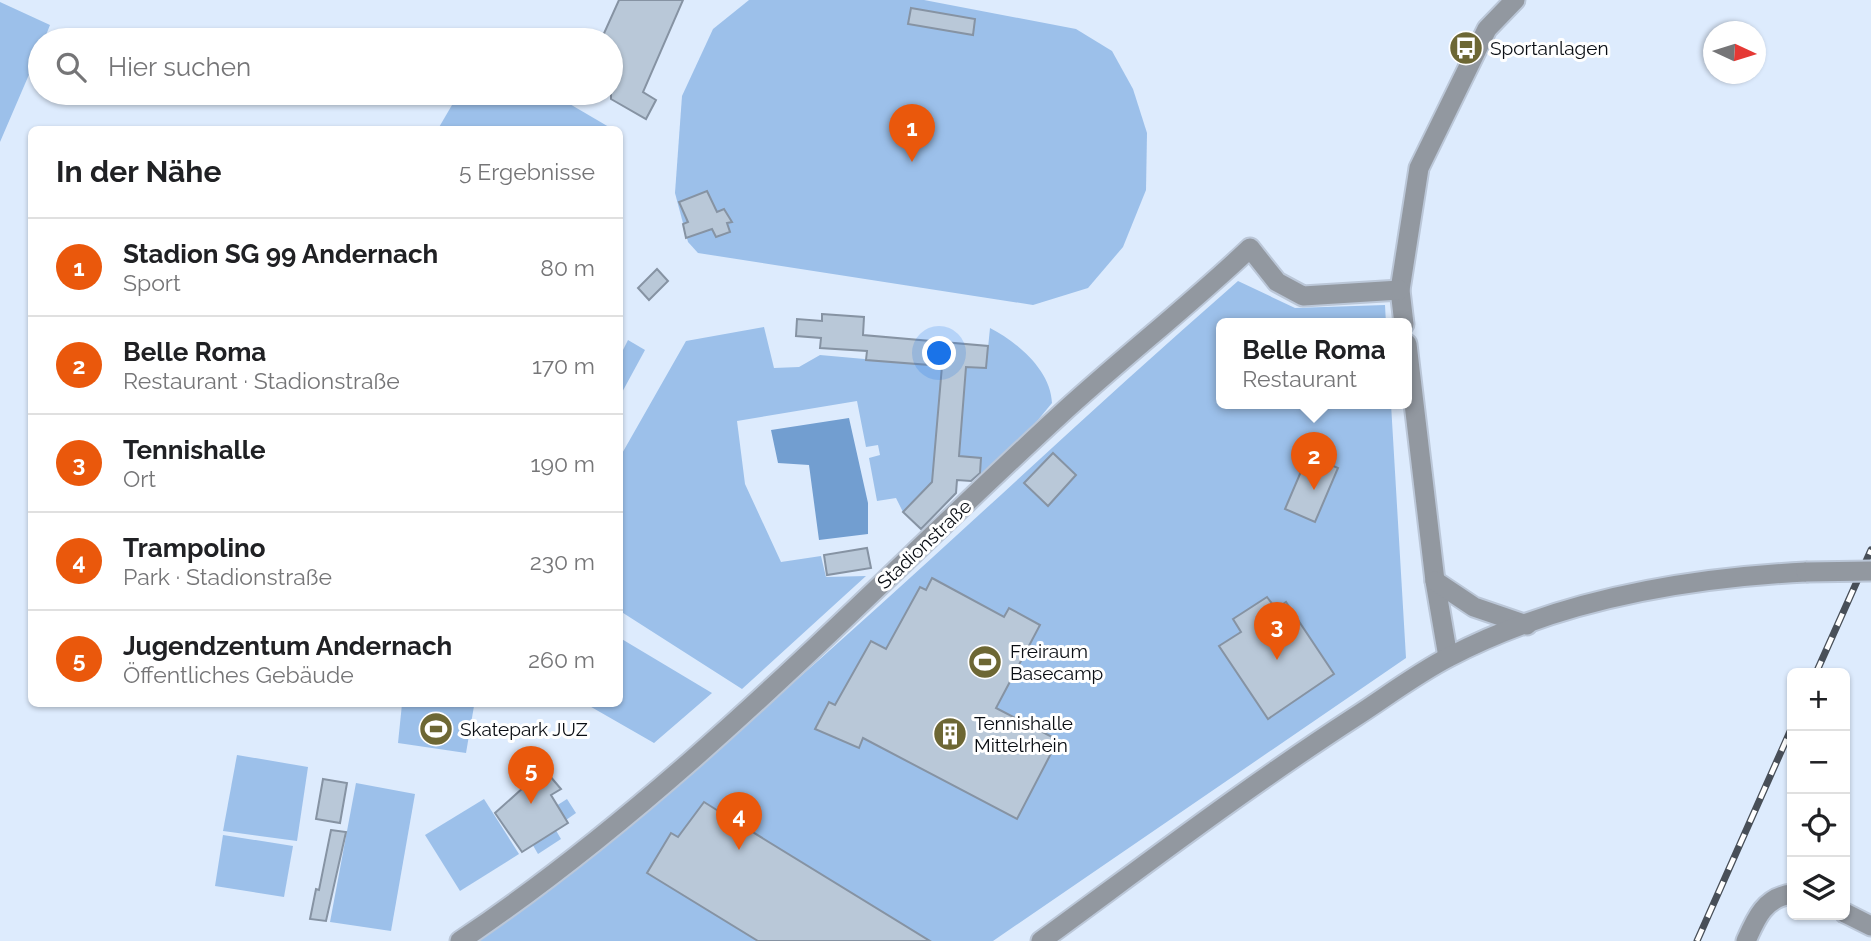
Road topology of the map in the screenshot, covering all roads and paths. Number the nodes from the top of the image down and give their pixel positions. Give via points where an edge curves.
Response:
1 (1515, 0) edge
2 (1400, 290) junction
3 (1403, 318) edge
4 (1412, 386) edge
5 (1871, 571) edge
6 (1435, 581) junction
7 (1527, 625) junction
8 (1448, 657) junction
9 (1783, 897) edge
10 (1850, 916) edge
11 (1871, 926) edge
12 (460, 941) edge
13 (1041, 941) edge
14 (1746, 941) edge

1 - 2 street via 1488,29 1419,168
2 - 3 street
2 - 12 street, Stadionstraße via 1303,296 1277,282 1251,248 1062,413 658,791 520,901
4 - 6 street
5 - 7 street, bridge via 1699,581
6 - 7 street via 1474,607
6 - 8 street
7 - 8 street
8 - 13 street via 1298,754
9 - 14 street via 1761,910
10 - 11 street

